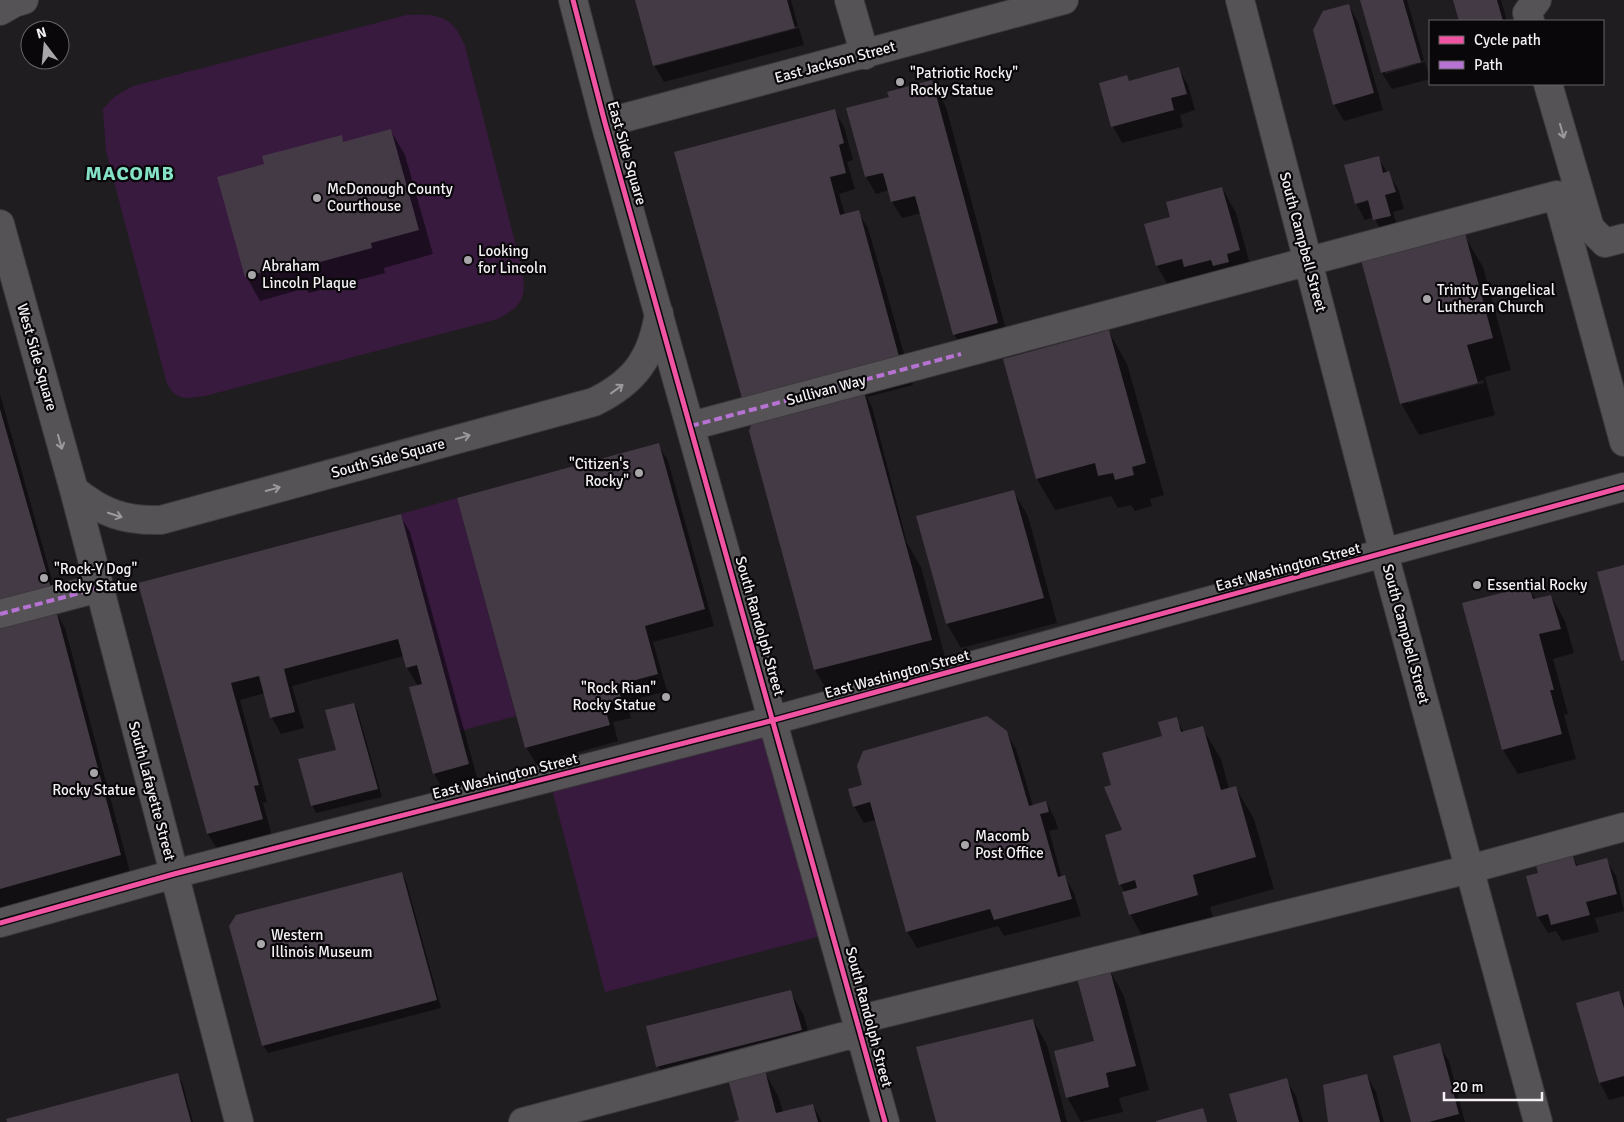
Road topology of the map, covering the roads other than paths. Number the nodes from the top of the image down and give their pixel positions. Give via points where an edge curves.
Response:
1 (24, 0) edge
2 (574, 0) edge
3 (849, 0) edge
4 (1064, 0) edge
5 (1240, 0) edge
6 (1537, 0) edge
7 (0, 12) edge
8 (1530, 20) edge
9 (865, 55) junction
10 (1548, 85) edge
11 (605, 124) junction
12 (0, 224) edge
13 (1615, 240) edge
14 (1308, 261) junction
15 (7, 279) edge
16 (659, 311) junction
17 (691, 426) junction
18 (1624, 442) edge
19 (1624, 487) edge
20 (74, 490) junction
21 (1384, 554) junction
22 (99, 588) junction
23 (0, 614) edge
24 (774, 720) junction
25 (1624, 827) edge
26 (1470, 869) junction
27 (174, 874) junction
28 (0, 923) edge
29 (858, 1026) junction
30 (239, 1122) edge
31 (523, 1122) edge
32 (885, 1122) edge
33 (1538, 1122) edge

1 - 7 street
2 - 11 street, East Side Square
3 - 9 street
4 - 9 street, East Jackson Street
5 - 14 street, South Campbell Street
6 - 8 street via 1527,13
9 - 11 street, East Jackson Street
10 -> 13 street via 1590,228
11 - 16 street, East Side Square
12 - 15 street, West Side Square
14 - 17 street, Sullivan Way
14 - 18 street, Sullivan Way via 1557,195
14 - 21 street, South Campbell Street
15 -> 20 street, West Side Square
16 - 17 street, South Randolph Street
20 -> 16 street, South Side Square via 92,505 113,515 161,520 594,402 615,392 633,376 656,335
17 - 24 street, South Randolph Street
19 - 21 street, East Washington Street
20 - 22 street, South Lafayette Street
21 - 24 street, East Washington Street
21 - 26 street, South Campbell Street
22 - 23 street
22 - 27 street, South Lafayette Street
24 - 27 street, East Washington Street
24 - 29 street, South Randolph Street
25 - 26 street
26 - 29 street
26 - 33 street, South Campbell Street
27 - 28 street, East Washington Street
27 - 30 street, South Lafayette Street
29 - 31 street
29 - 32 street, South Randolph Street

